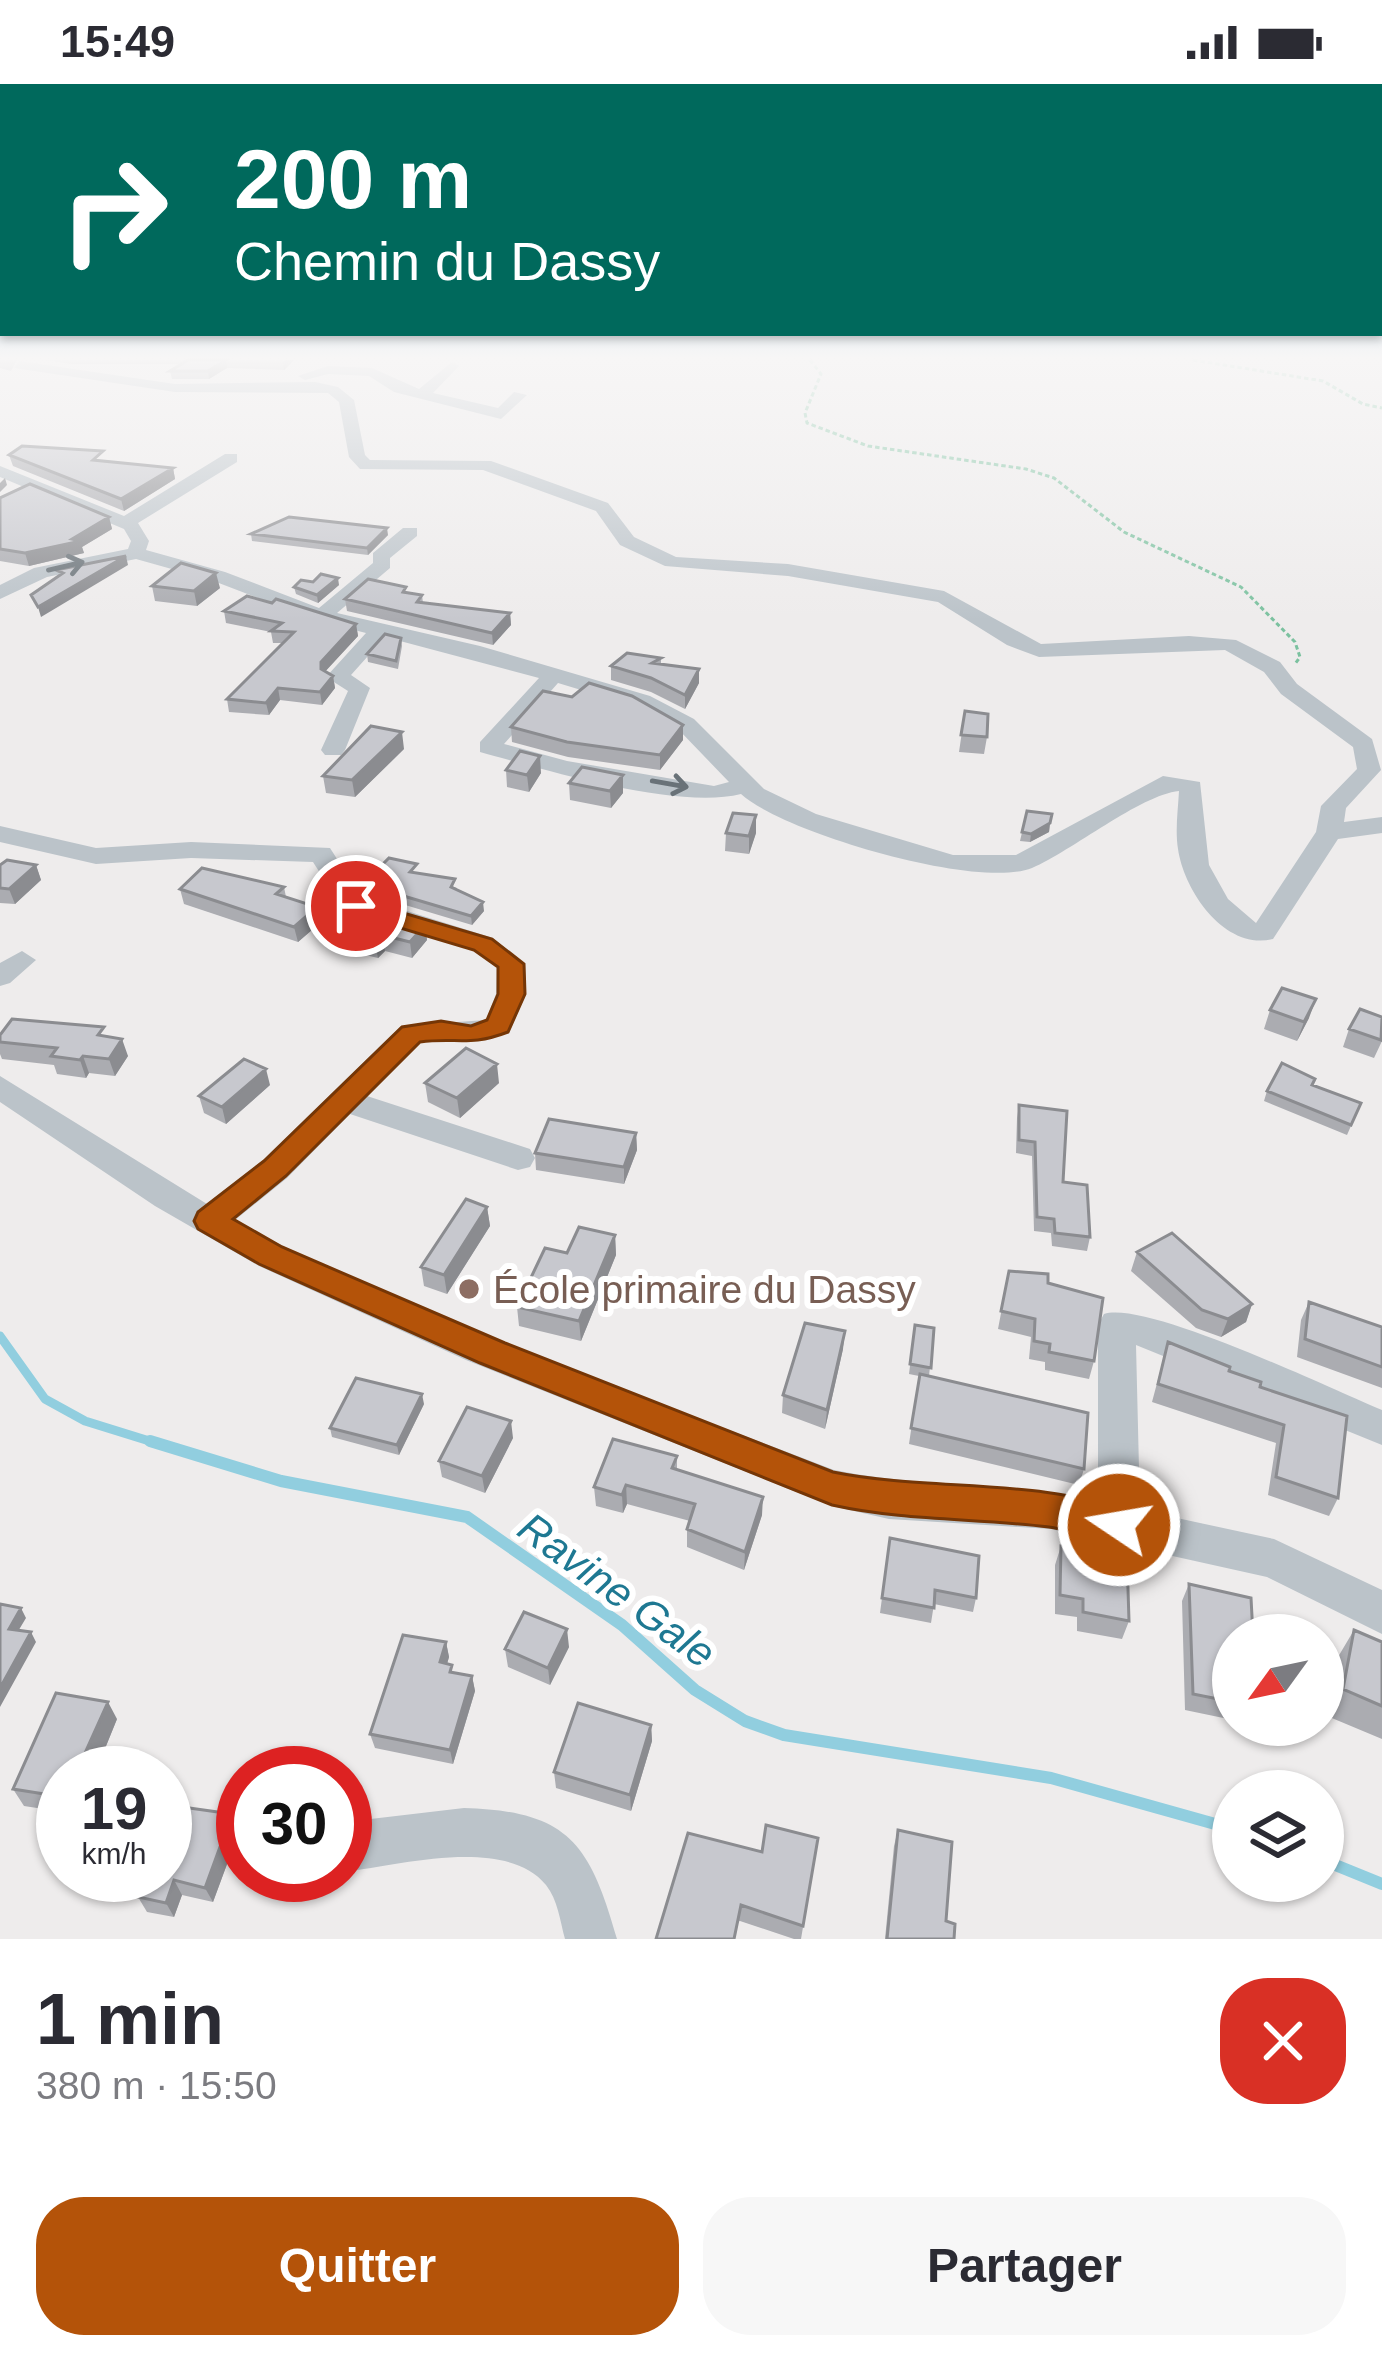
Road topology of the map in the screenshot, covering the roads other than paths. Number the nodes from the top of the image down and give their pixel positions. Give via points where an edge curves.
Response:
1 (355, 447) edge
2 (231, 458) dead end
3 (0, 471) edge
4 (33, 484) junction
5 (0, 502) edge
6 (124, 524) junction
7 (410, 532) dead end
8 (136, 553) junction
9 (0, 593) edge
10 (322, 616) junction
11 (380, 630) junction
12 (555, 674) junction
13 (333, 750) dead end
14 (745, 785) junction
15 (1382, 826) edge
16 (1329, 832) junction
17 (0, 834) edge
18 (6, 1098) edge
19 (344, 1100) junction
20 (518, 1158) dead end
21 (210, 1221) junction
22 (1382, 1428) edge
23 (1119, 1525) junction
24 (1382, 1613) edge
25 (372, 1844) edge
26 (591, 1939) edge

1 - 16 street via 365,465 485,465 602,507 627,541 671,562 788,570 944,597 1040,651 1229,644 1272,667 1370,757 1369,770 1334,806
2 - 6 street
3 - 4 street
4 - 5 street
4 - 6 street
6 - 8 street via 140,541
7 - 10 street
9 -> 8 street via 40,572
8 - 10 street
10 - 11 street
11 - 12 street
11 - 13 street via 337,677 358,688 358,697
12 - 14 street via 686,724
12 -> 14 street via 488,747 714,793
14 - 16 street via 807,819 904,852 997,866 1021,863 1182,782 1191,787 1192,856 1223,912 1254,934 1263,933
15 - 16 street
17 - 19 street via 96,856 322,854 342,886 338,898 483,944 511,964 511,994 498,1026 473,1036 412,1034
18 - 21 street
19 - 20 street
19 - 21 street
21 - 23 street via 270,1256 493,1353 832,1488 889,1500 1051,1510
22 - 23 street via 1117,1324
23 - 24 street via 1274,1559
25 - 26 street via 521,1835 565,1867

